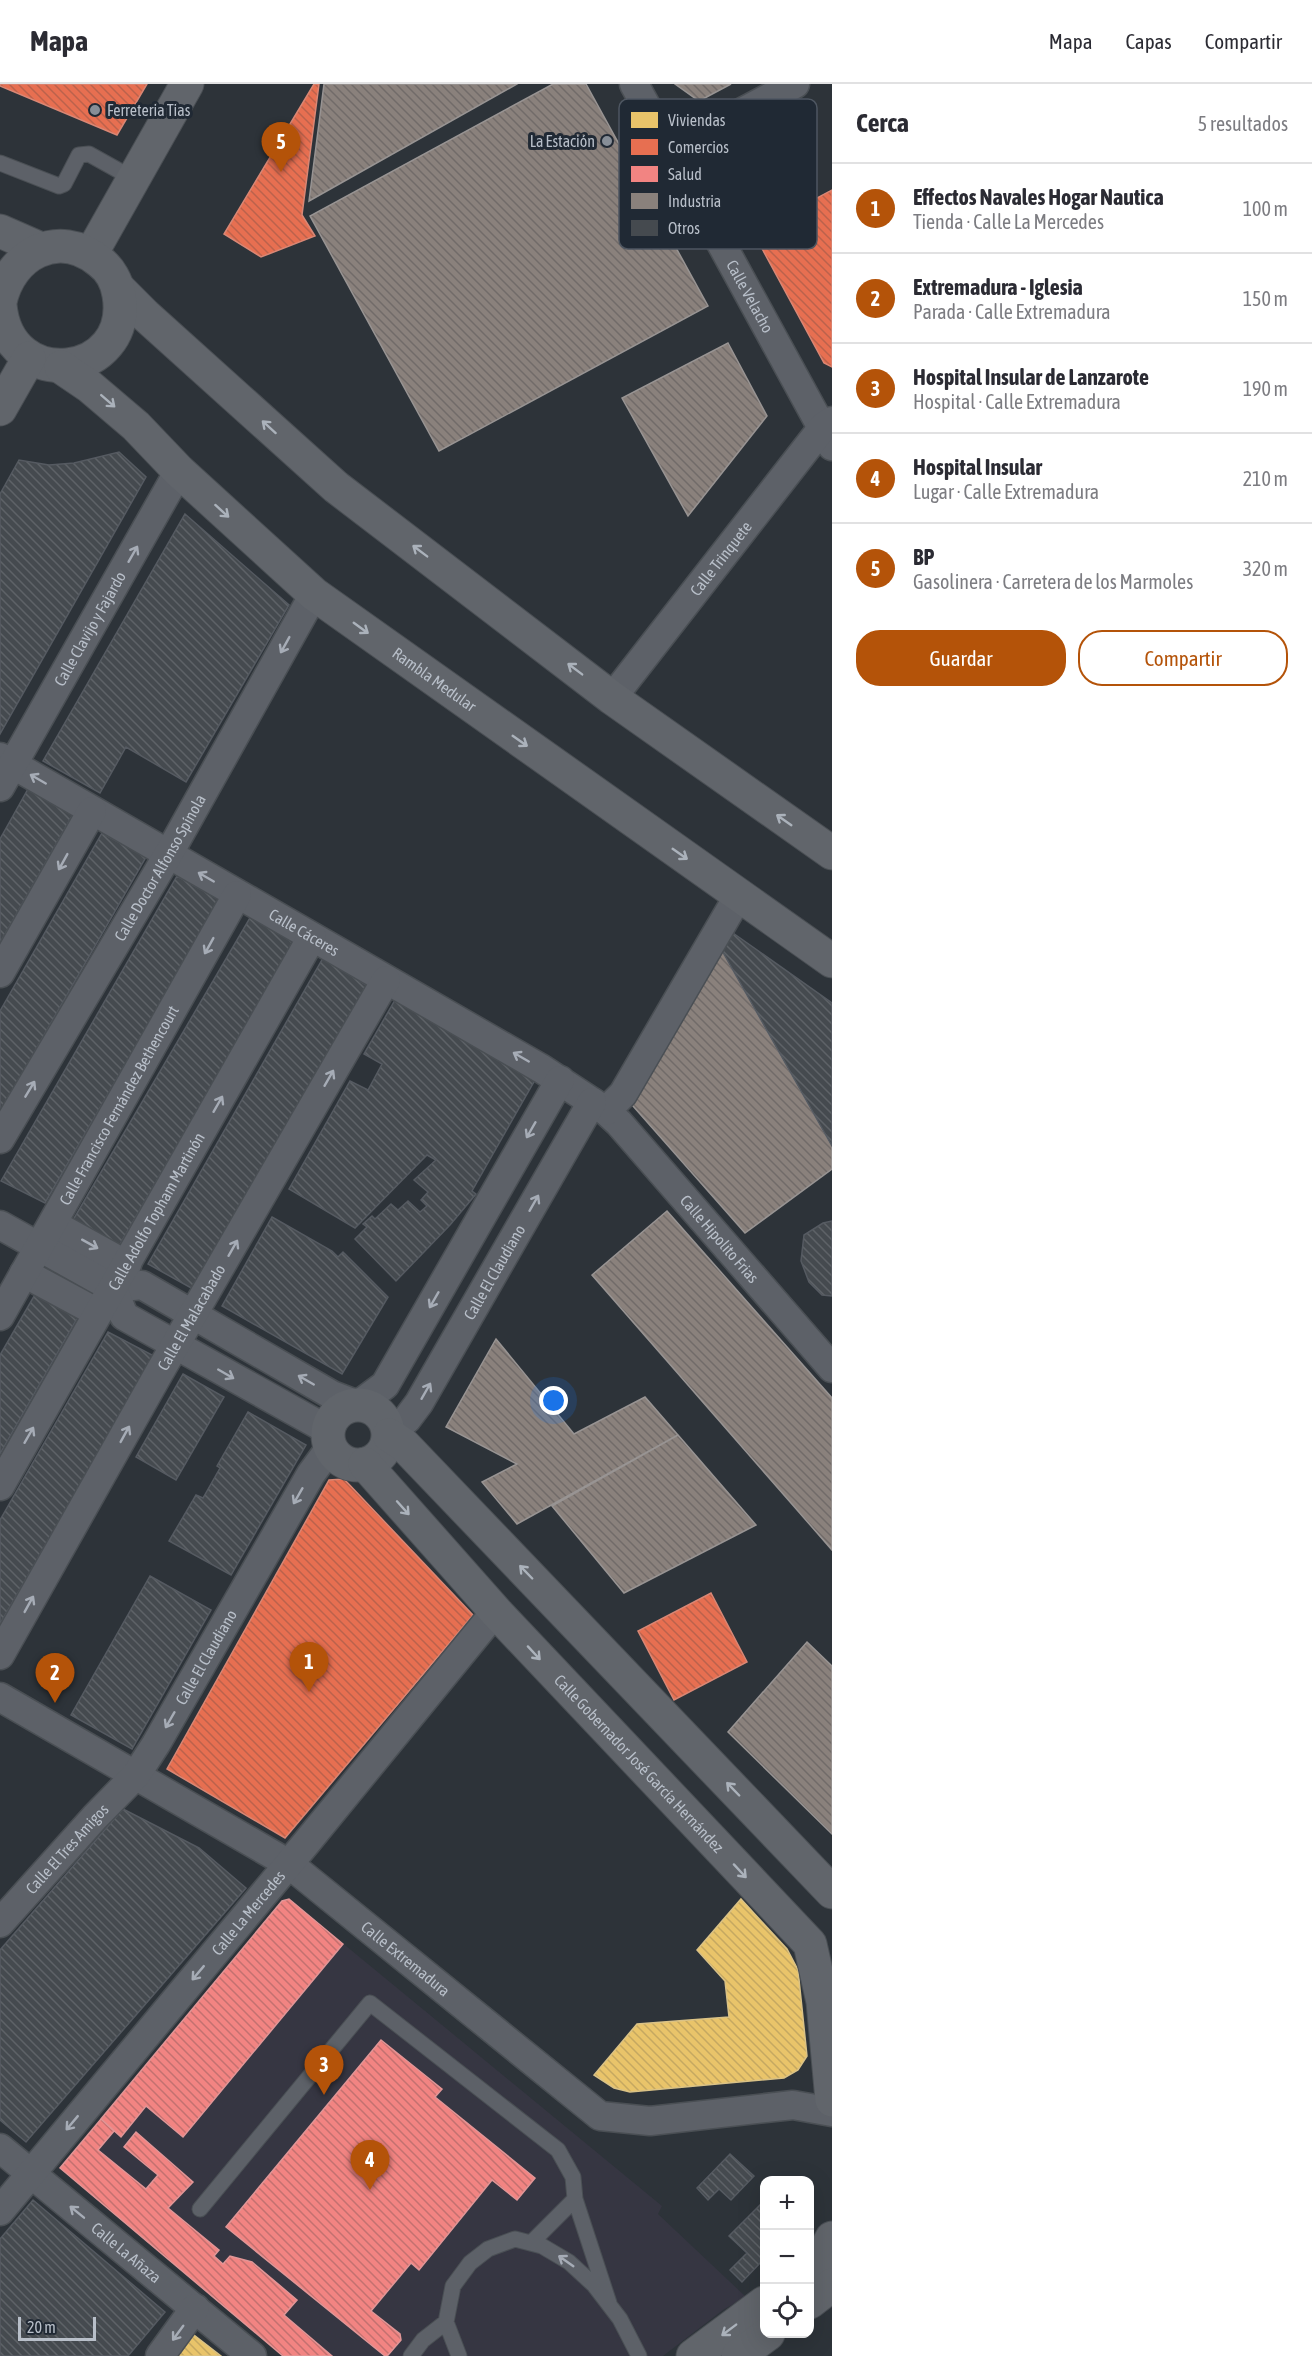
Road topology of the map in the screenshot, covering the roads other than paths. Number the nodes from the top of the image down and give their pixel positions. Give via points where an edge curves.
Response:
1 (187, 84) edge
2 (634, 84) edge
3 (795, 84) edge
4 (642, 99) edge
5 (767, 99) edge
6 (0, 163) edge
7 (132, 178) junction
8 (0, 231) edge
9 (41, 249) junction
10 (727, 249) edge
11 (91, 254) junction
12 (118, 288) junction
13 (0, 312) edge
14 (29, 358) junction
15 (61, 367) junction
16 (0, 410) edge
17 (829, 431) edge
18 (179, 471) junction
19 (314, 594) junction
20 (612, 698) junction
21 (4, 770) edge
22 (92, 811) junction
23 (832, 853) edge
24 (168, 855) junction
25 (237, 895) junction
26 (739, 895) junction
27 (312, 937) junction
28 (832, 961) edge
29 (0, 973) edge
30 (386, 980) junction
31 (560, 1080) junction
32 (599, 1107) junction
33 (0, 1139) edge
34 (0, 1225) edge
35 (46, 1235) junction
36 (24, 1273) junction
37 (120, 1276) junction
38 (98, 1313) junction
39 (192, 1315) junction
40 (0, 1316) edge
41 (175, 1346) junction
42 (832, 1368) edge
43 (358, 1405) junction
44 (389, 1435) junction
45 (329, 1439) junction
46 (365, 1464) junction
47 (0, 1486) edge
48 (498, 1614) junction
49 (0, 1655) edge
50 (0, 1697) edge
51 (136, 1774) junction
52 (289, 1864) junction
53 (832, 1892) edge
54 (3, 1914) edge
55 (832, 2100) edge
56 (832, 2112) edge
57 (0, 2148) edge
58 (33, 2173) junction
59 (575, 2199) junction
60 (200, 2209) dead end
61 (0, 2211) edge
62 (832, 2238) edge
63 (531, 2243) junction
64 (814, 2264) edge
65 (832, 2285) edge
66 (814, 2299) edge
67 (609, 2303) junction
68 (760, 2307) edge
69 (195, 2308) junction
70 (446, 2322) junction
71 (763, 2338) edge
72 (160, 2356) edge
73 (252, 2356) edge
74 (411, 2356) edge
75 (459, 2356) edge
76 (639, 2356) edge
77 (693, 2356) edge
78 (738, 2356) edge

1 - 7 main road
2 - 4 street, Calle Velacho
3 - 5 street
6 - 7 lane via 59,186 64,184 79,155 89,153
7 - 11 main road
8 - 9 main road
9 - 11 main road via 58,246
9 - 13 main road via 12,270 4,285
10 - 17 street, Calle Velacho
11 - 12 main road via 112,274
12 - 15 main road via 118,325 109,342 80,364
20 -> 12 main road via 336,487
13 - 14 main road via 12,342
14 - 15 main road
14 - 16 main road
15 -> 18 main road, Rambla Medular via 136,426
17 - 20 street, Calle Trinquete
18 -> 19 main road, Rambla Medular
21 -> 18 street, Calle Clavijo y Fajardo
19 -> 24 street, Calle Doctor Alfonso Spínola
19 -> 26 main road, Rambla Medular
23 -> 20 main road
22 -> 21 street, Calle Cáceres
22 - 24 street, Calle Cáceres
22 -> 29 street
25 -> 24 street, Calle Cáceres
33 -> 24 street, Calle Doctor Alfonso Spínola
25 - 27 street, Calle Cáceres
25 -> 35 street, Calle Francisco Fernández Bethencourt
26 - 28 main road, Rambla Medular
26 - 32 street, Calle El Claudiano via 623,1094
27 - 30 street, Calle Cáceres
37 -> 27 street, Calle Adolfo Topham Martinón
31 -> 30 street, Calle Cáceres
39 -> 30 street, Calle El Malacabado
31 - 32 street, Calle Cáceres
31 -> 43 street via 384,1385
32 - 42 street, Calle Hipolito Frias via 632,1138
44 -> 32 street, Calle El Claudiano via 419,1403
34 - 35 street
35 - 36 street, Calle Francisco Fernández Bethencourt
35 - 37 street
36 - 38 street
36 - 40 street, Calle Francisco Fernández Bethencourt
37 - 38 street, Calle Adolfo Topham Martinón
37 - 39 street
37 - 41 street via 124,1316
47 -> 38 street, Calle Adolfo Topham Martinón
39 - 41 street, Calle El Malacabado
43 -> 39 street via 332,1395
41 -> 45 street
49 -> 41 street, Calle El Malacabado
43 - 44 main road via 376,1410
43 - 45 main road via 341,1409 335,1415
44 - 46 main road via 382,1454
53 -> 44 main road via 404,1444
45 - 46 main road via 345,1462
45 -> 51 street, Calle El Claudiano
46 -> 48 main road, Calle Gobernador José García Hernández
48 - 52 street, Calle La Mercedes via 487,1622
48 -> 55 main road, Calle Gobernador José García Hernández via 810,1944 823,2002
50 - 51 street, Calle Extremadura
51 - 52 street, Calle Extremadura
51 - 54 street, Calle El Tres Amigos
52 - 56 street, Calle Extremadura via 600,2116 650,2121 793,2105
52 -> 58 street, Calle La Mercedes
57 - 58 street, Calle La Añaza
58 - 61 street, Calle La Mercedes
69 -> 58 street, Calle La Añaza
59 - 60 lane via 573,2177 558,2150 370,2003
59 - 63 lane
59 - 67 lane
62 - 64 main road
67 -> 63 lane via 569,2262
63 - 70 lane via 515,2239 488,2249 470,2263 453,2286
65 - 66 main road
67 - 76 lane
68 -> 77 main road
69 -> 72 street
69 - 73 street, Calle La Añaza
70 - 74 lane via 423,2340
70 - 75 lane
71 - 78 main road

